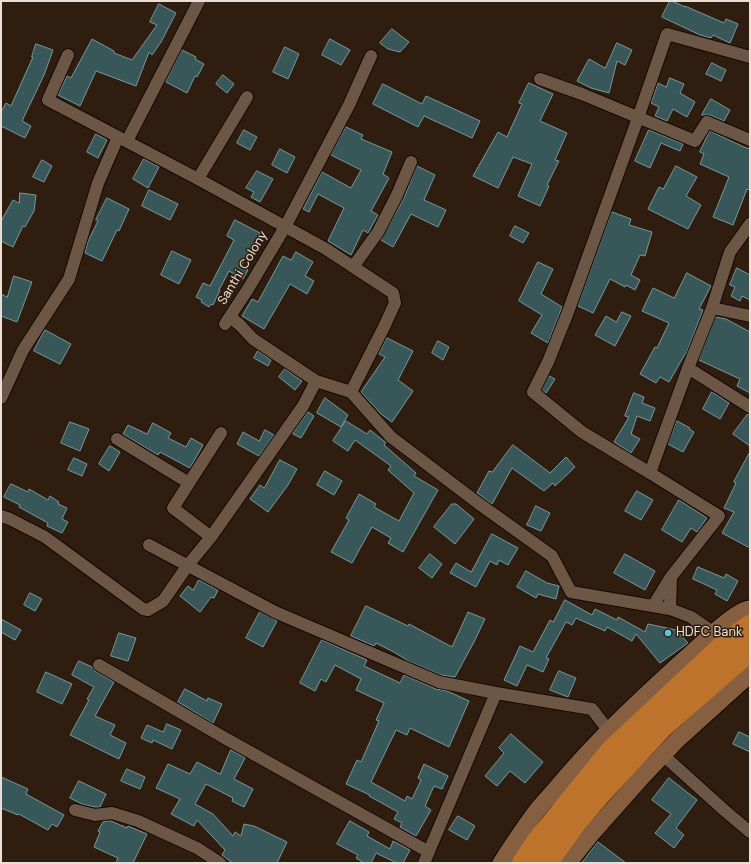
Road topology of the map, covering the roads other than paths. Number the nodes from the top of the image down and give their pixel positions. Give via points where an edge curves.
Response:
1 (199, 1) edge
2 (68, 55) dead end
3 (371, 56) dead end
4 (750, 57) edge
5 (540, 79) dead end
6 (247, 97) dead end
7 (638, 118) junction
8 (122, 139) junction
9 (750, 140) edge
10 (411, 162) dead end
11 (198, 179) junction
12 (750, 224) edge
13 (285, 227) junction
14 (353, 267) junction
15 (712, 308) junction
16 (750, 316) edge
17 (688, 368) junction
18 (316, 381) junction
19 (351, 392) junction
20 (1, 398) edge
21 (750, 407) edge
22 (221, 433) dead end
23 (117, 439) dead end
24 (650, 473) junction
25 (189, 483) junction
26 (1, 516) edge
27 (211, 537) junction
28 (149, 545) dead end
29 (188, 565) junction
30 (671, 577) junction
31 (653, 606) junction
32 (670, 609) junction
33 (750, 609) edge
34 (750, 626) edge
35 (714, 633) junction
36 (750, 650) edge
37 (100, 665) dead end
38 (750, 674) edge
39 (496, 693) junction
40 (608, 730) junction
41 (663, 755) junction
42 (75, 810) dead end
43 (750, 832) edge
44 (426, 858) edge
45 (220, 863) edge
46 (501, 863) edge
47 (523, 863) edge
48 (546, 863) edge
49 (568, 863) edge

1 - 8 street
2 - 8 street via 48,100
3 - 13 street, Santhi Colony via 349,105
4 - 7 street via 667,34
5 - 7 street
6 - 11 street
7 - 9 street via 695,141 707,122
7 - 24 street via 568,312 533,392 582,432
8 - 11 street
8 - 20 street via 98,182 69,279 23,350
10 - 14 street via 378,232
11 - 13 street
12 - 15 street via 730,252
13 - 14 street
13 - 18 street, Santhi Colony via 228,320 240,325 253,339
14 - 19 street via 393,293 395,303
15 - 16 street
15 - 17 street
17 - 21 street
17 - 24 street
18 - 19 street
18 - 27 street via 303,406
19 - 31 street via 391,436 552,556 571,592
22 - 25 street
23 - 25 street
24 - 30 street via 719,516
25 - 27 street via 173,508
26 - 29 street via 45,537 143,609 148,610 163,601
27 - 29 street
28 - 29 street
29 - 39 street via 276,612 439,682
30 - 31 street
30 - 32 street
31 - 32 street
32 - 35 street via 692,617
33 - 35 street via 734,616
34 - 47 highway via 725,644 611,751
35 - 40 street
36 - 48 highway via 662,728 599,795
37 - 44 street
38 - 41 street
39 - 40 street via 592,709
39 - 44 street
40 - 46 street via 530,819
41 - 43 street
41 - 49 street
42 - 45 street via 95,815 112,813 138,821 197,848

